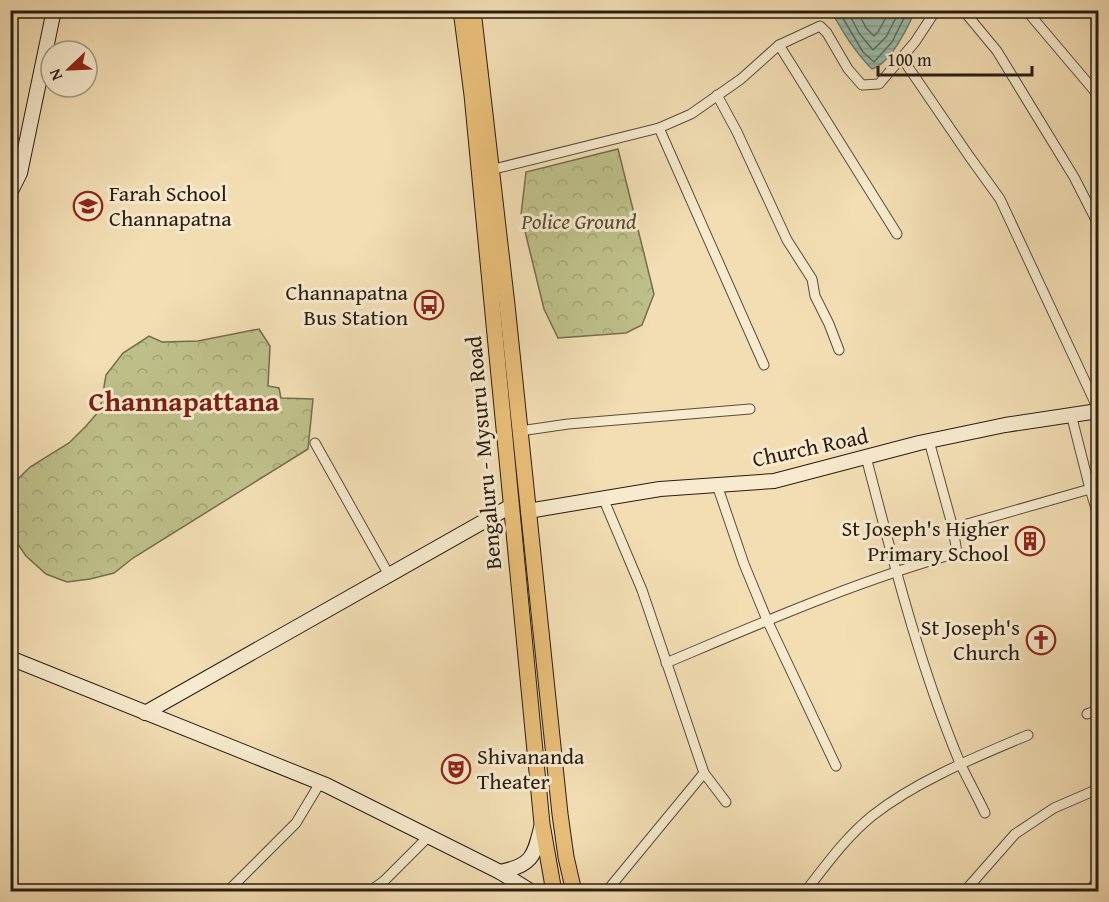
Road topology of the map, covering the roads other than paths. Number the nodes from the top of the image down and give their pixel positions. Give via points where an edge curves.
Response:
1 (54, 10) edge
2 (460, 10) edge
3 (473, 10) edge
4 (936, 10) edge
5 (963, 10) edge
6 (1026, 10) edge
7 (779, 45) junction
8 (902, 58) junction
9 (1095, 83) edge
10 (717, 95) junction
11 (1098, 95) edge
12 (659, 128) junction
13 (490, 170) junction
14 (10, 192) edge
15 (489, 201) junction
16 (1098, 224) edge
17 (897, 234) dead end
18 (839, 350) dead end
19 (764, 365) dead end
20 (516, 388) junction
21 (500, 390) junction
22 (750, 409) dead end
23 (1098, 410) edge
24 (1071, 414) junction
25 (520, 431) junction
26 (929, 441) junction
27 (315, 443) dead end
28 (866, 457) junction
29 (717, 485) junction
30 (1094, 487) edge
31 (603, 498) junction
32 (511, 506) junction
33 (528, 511) junction
34 (1098, 515) edge
35 (953, 528) junction
36 (896, 571) junction
37 (388, 575) junction
38 (767, 620) junction
39 (10, 658) edge
40 (666, 663) junction
41 (1098, 710) edge
42 (145, 713) junction
43 (1087, 714) dead end
44 (1028, 735) dead end
45 (960, 763) junction
46 (836, 766) dead end
47 (704, 773) junction
48 (320, 783) junction
49 (1098, 789) edge
50 (726, 802) dead end
51 (985, 813) dead end
52 (542, 824) junction
53 (429, 836) junction
54 (500, 872) junction
55 (1098, 881) edge
56 (227, 891) edge
57 (369, 891) edge
58 (532, 891) edge
59 (554, 891) edge
60 (574, 891) edge
61 (606, 891) edge
62 (805, 891) edge
63 (964, 891) edge
64 (1088, 891) edge

1 - 14 street via 20,173
2 - 15 main road, Bengaluru - Mysuru Road
3 - 13 main road, Bengaluru - Mysuru Road
4 - 8 street
5 - 16 street via 997,51 1069,168
6 - 9 street
7 - 8 street via 820,26 862,85 879,84
7 - 10 street
7 - 17 street
8 - 23 street via 1000,199
9 - 11 street
10 - 12 street via 685,117
10 - 18 street via 787,240 812,279 815,296
12 - 13 street
12 - 19 street
13 - 15 main road, Bengaluru - Mysuru Road
15 - 20 main road, Bengaluru - Mysuru Road
15 - 21 main road, Bengaluru - Mysuru Road
20 - 21 street
20 - 25 main road, Bengaluru - Mysuru Road
21 - 32 main road, Bengaluru - Mysuru Road
22 - 25 street
23 - 24 street, Church Road
24 - 26 street, Church Road
24 - 30 street
25 - 33 main road, Bengaluru - Mysuru Road
26 - 28 street, Church Road
26 - 35 street
27 - 37 street
28 - 29 street, Church Road via 774,481
28 - 36 street
29 - 31 street, Church Road
29 - 38 street
30 - 34 street
30 - 35 street
31 - 33 street, Church Road
31 - 40 street via 642,590
32 - 37 street
32 - 52 main road, Bengaluru - Mysuru Road
33 - 60 main road, Bengaluru - Mysuru Road via 560,814
35 - 36 street via 957,553
36 - 38 street
36 - 45 street
37 - 42 street
38 - 40 street
38 - 46 street
39 - 42 street
40 - 47 street
41 - 43 street
42 - 48 street
44 - 45 street
45 - 51 street
45 - 62 street via 873,816 843,844
47 - 50 street
47 - 61 street
48 - 53 street
48 - 56 street via 296,823
49 - 63 street via 1054,808 1015,834
52 - 54 street via 535,851 528,860 519,868
52 - 59 main road, Bengaluru - Mysuru Road
53 - 54 street
53 - 57 street
54 - 58 street
55 - 64 street

